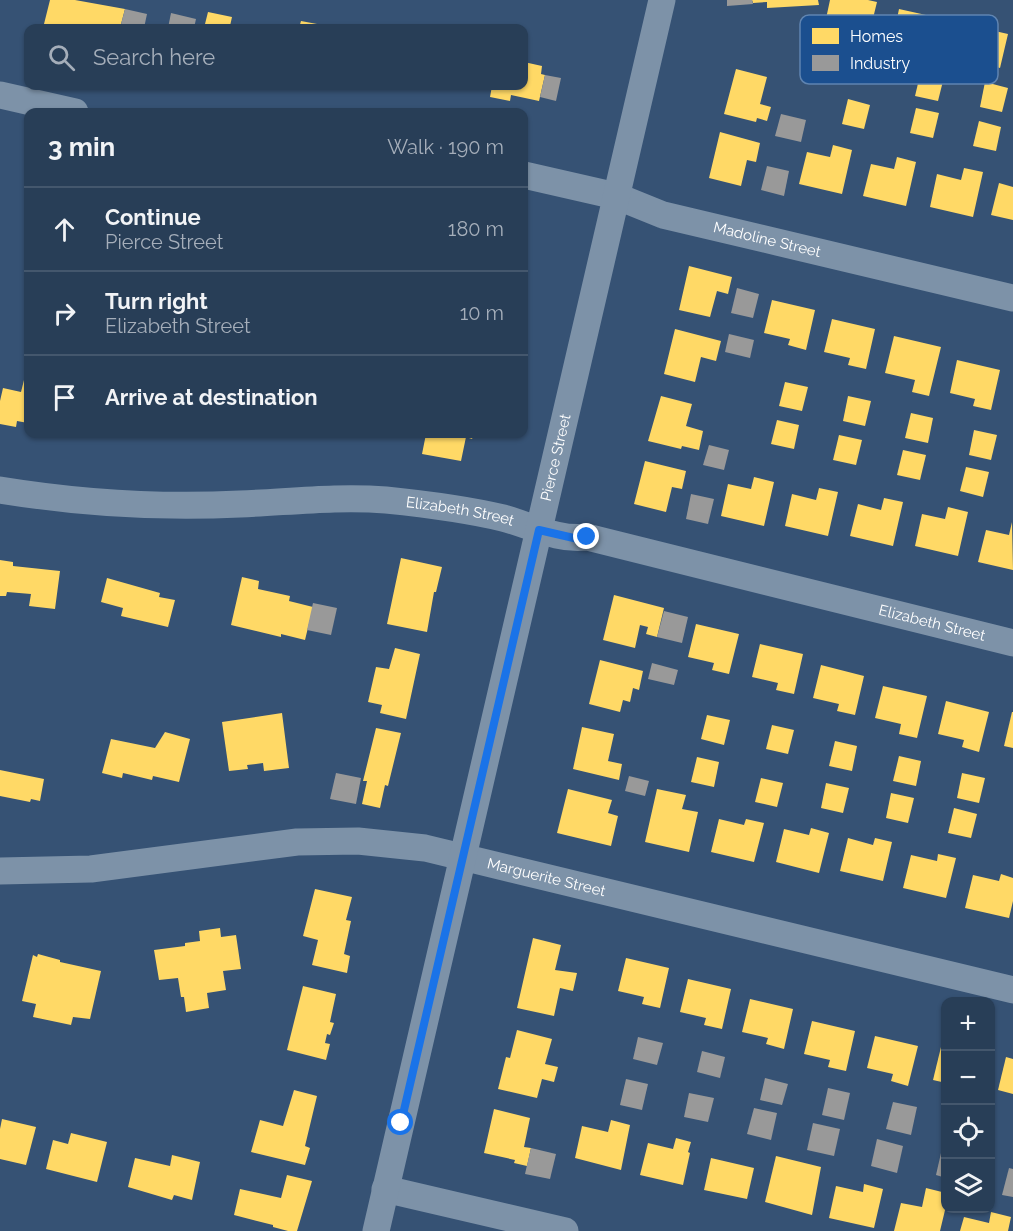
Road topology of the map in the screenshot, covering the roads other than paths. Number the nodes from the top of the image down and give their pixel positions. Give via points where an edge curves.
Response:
1 (662, 0) edge
2 (0, 94) edge
3 (58, 108) edge
4 (528, 175) edge
5 (616, 196) junction
6 (1013, 298) edge
7 (0, 490) edge
8 (539, 530) junction
9 (1013, 642) edge
10 (463, 858) junction
11 (0, 871) edge
12 (1013, 990) edge
13 (385, 1189) junction
14 (376, 1231) edge
15 (565, 1231) edge

1 - 5 street, Pierce Street
2 - 3 street
4 - 5 street, Madoline Street
5 - 6 street, Madoline Street via 663,215
5 - 8 street, Pierce Street
7 - 8 street, Elizabeth Street via 113,504 383,500 481,514
8 - 9 street, Elizabeth Street via 578,539 587,537
8 - 10 street, Pierce Street
10 - 11 street, Marguerite Street via 424,848 369,842 297,842 91,869
10 - 12 street, Marguerite Street
10 - 13 street, Pierce Street
13 - 14 street, Pierce Street
13 - 15 street

